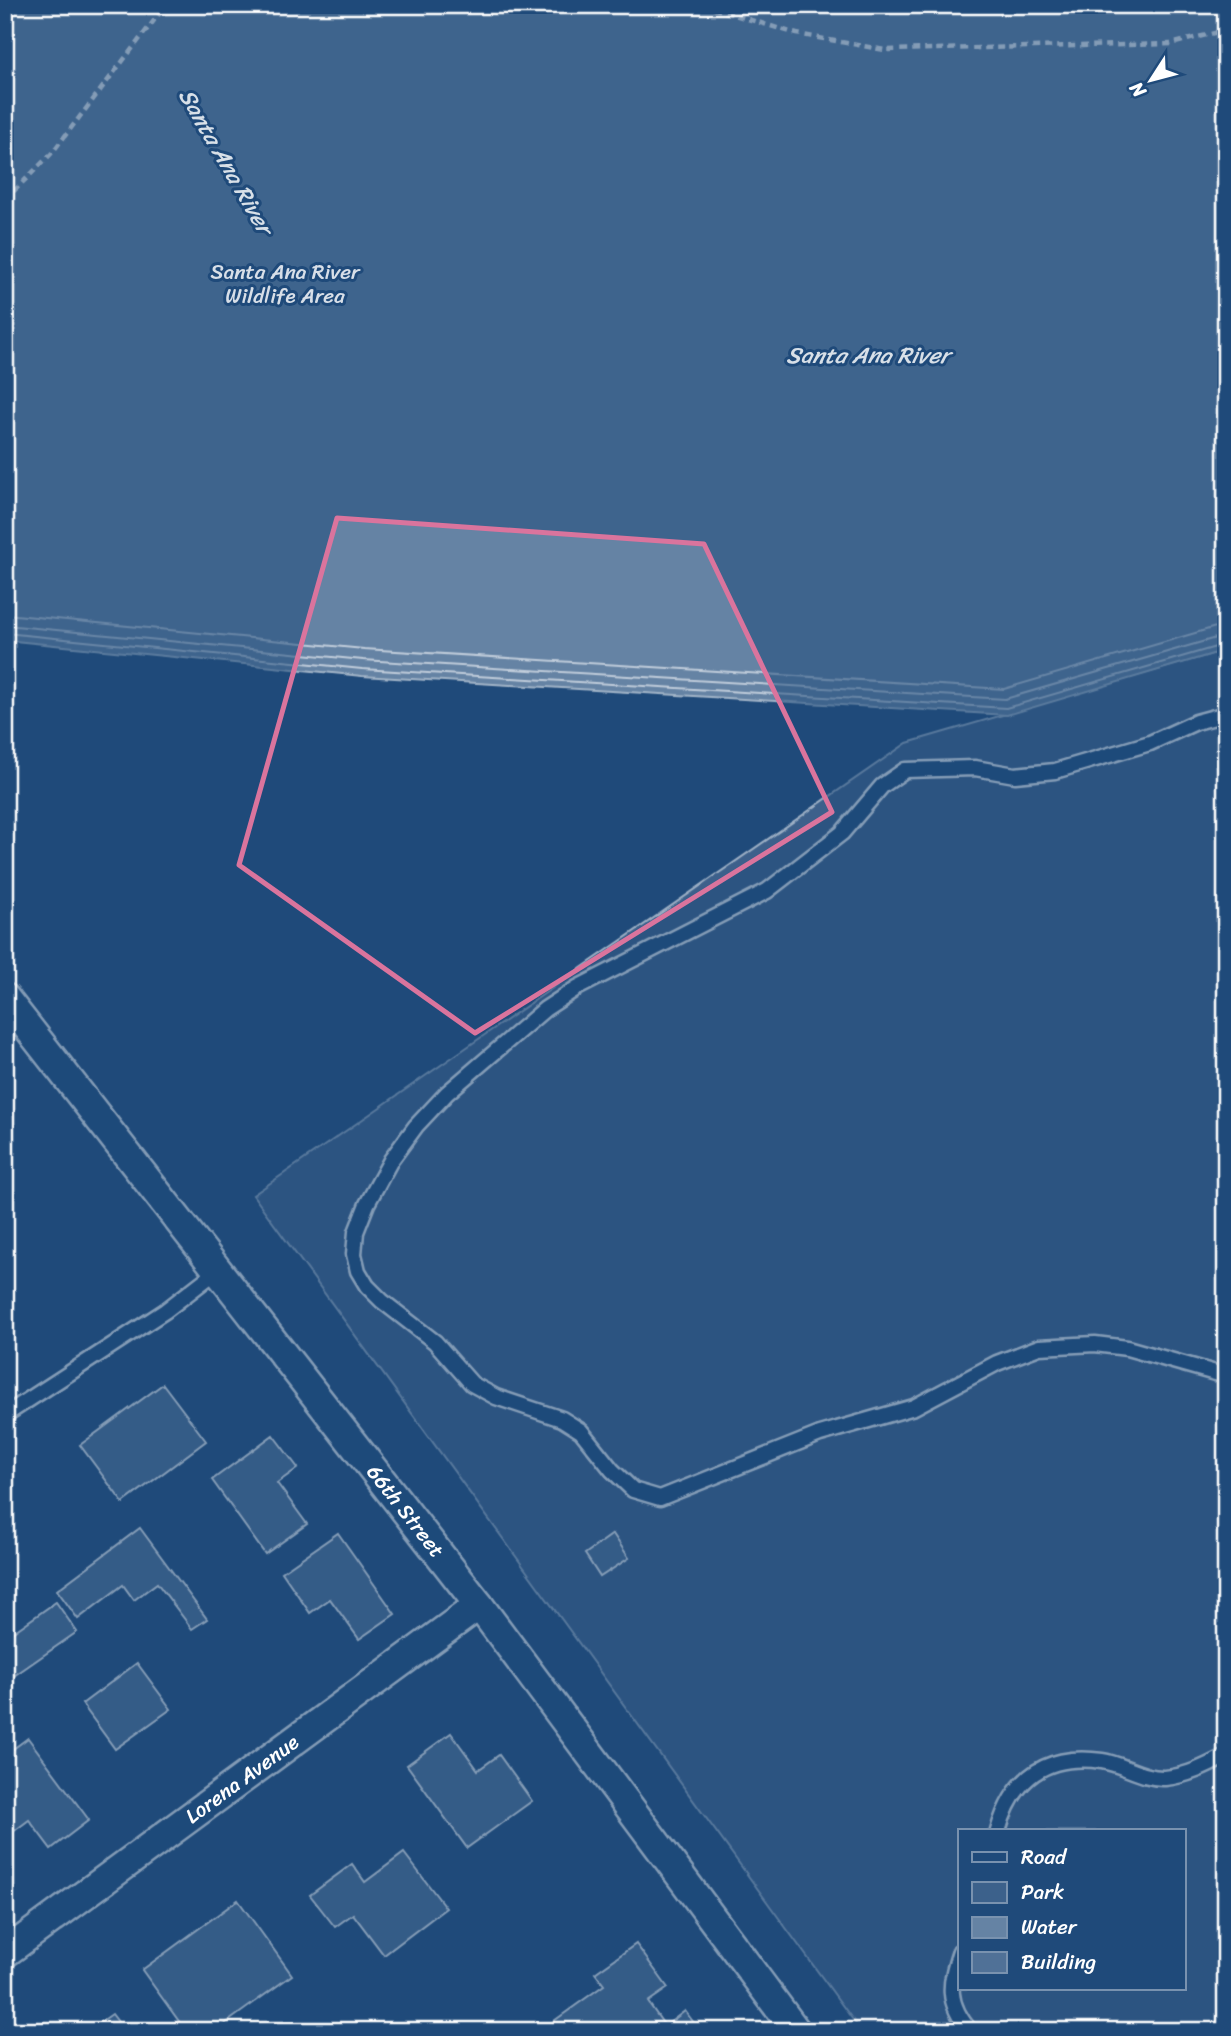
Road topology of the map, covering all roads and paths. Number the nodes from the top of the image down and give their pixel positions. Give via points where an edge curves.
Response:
1 (166, 5) edge
2 (702, 5) edge
3 (1226, 30) edge
4 (5, 200) edge
5 (1226, 714) edge
6 (5, 998) edge
7 (218, 1270) junction
8 (1226, 1376) edge
9 (5, 1415) edge
10 (479, 1605) junction
11 (1226, 1756) edge
12 (999, 1829) edge
13 (5, 1953) edge
14 (958, 1960) edge
15 (796, 2031) edge
16 (970, 2031) edge

1 - 4 path via 51,154
2 - 3 path via 797,34 885,50 1171,44
5 - 8 lane via 1055,771 1015,775 975,768 905,770 881,786 842,833 766,891 577,988 545,1009 447,1093 391,1160 367,1204 356,1232 354,1254 367,1286 435,1342 472,1384 562,1419 581,1431 633,1490 660,1499 820,1434 914,1407 998,1363 1040,1348 1094,1343
6 - 7 street, 66th Street
7 - 9 lane via 165,1311
7 - 10 street, 66th Street
10 - 13 street, Lorena Avenue
10 - 15 street, 66th Street
11 - 12 lane via 1200,1770 1163,1778 1102,1761 1046,1766 1021,1781
14 - 16 lane via 950,1996

